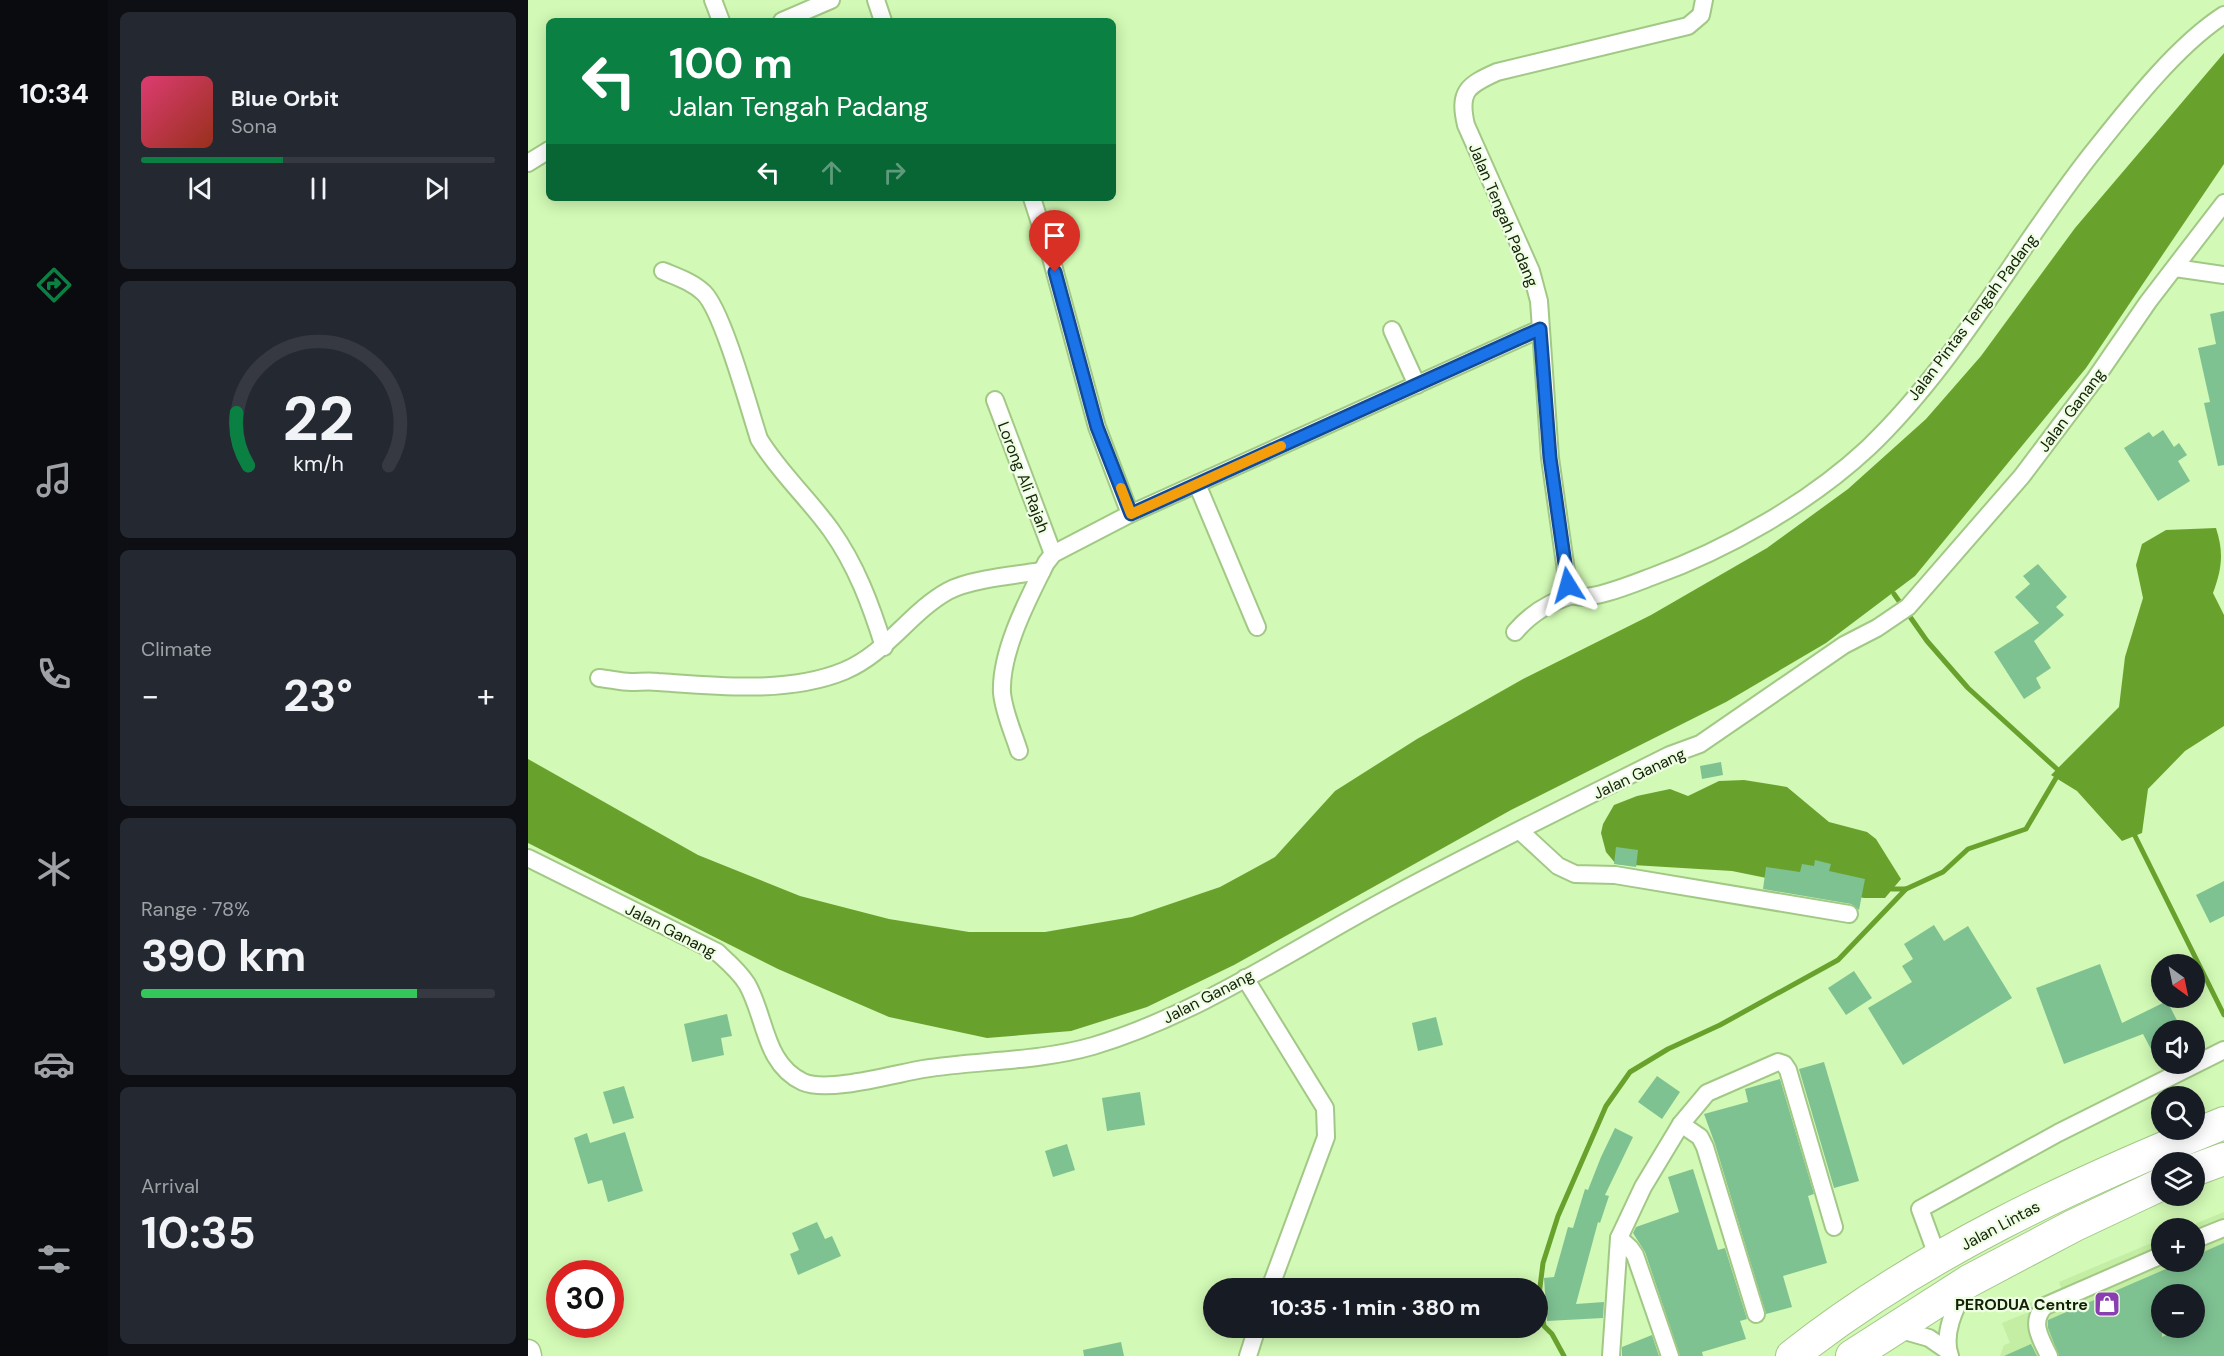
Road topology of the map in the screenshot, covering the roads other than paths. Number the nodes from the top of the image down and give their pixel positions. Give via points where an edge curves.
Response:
1 (712, 0) edge
2 (831, 0) edge
3 (876, 0) edge
4 (1704, 0) edge
5 (2224, 15) edge
6 (720, 18) edge
7 (789, 18) edge
8 (882, 18) edge
9 (546, 152) edge
10 (528, 163) edge
11 (1033, 201) edge
12 (2224, 204) edge
13 (2175, 268) junction
14 (663, 271) dead end
15 (2224, 275) edge
16 (1540, 329) junction
17 (1392, 330) dead end
18 (1417, 384) junction
19 (995, 400) dead end
20 (1197, 484) junction
21 (1131, 514) junction
22 (1053, 554) junction
23 (1042, 571) junction
24 (1573, 595) junction
25 (1257, 627) dead end
26 (1515, 632) dead end
27 (884, 647) junction
28 (599, 678) dead end
29 (1019, 751) dead end
30 (1520, 831) junction
31 (528, 858) edge
32 (1849, 914) dead end
33 (1245, 978) junction
34 (2224, 1050) edge
35 (2224, 1123) edge
36 (1681, 1124) junction
37 (2224, 1159) edge
38 (2205, 1166) edge
39 (2151, 1189) edge
40 (1834, 1227) dead end
41 (2224, 1228) edge
42 (2205, 1236) edge
43 (1618, 1238) junction
44 (1938, 1258) junction
45 (2151, 1260) edge
46 (1274, 1278) edge
47 (1969, 1281) junction
48 (1756, 1314) dead end
49 (1893, 1328) junction
50 (1254, 1338) edge
51 (1949, 1353) edge
52 (1248, 1356) edge
53 (1611, 1356) edge
54 (1670, 1356) edge
55 (1792, 1356) edge
56 (1852, 1356) edge
57 (2049, 1356) edge

1 - 6 street
2 - 7 street
3 - 8 street
4 - 16 street, Jalan Tengah Padang via 1701,15 1688,26 1497,72 1467,90 1462,110 1466,124 1531,271 1539,301
5 - 24 street, Jalan Pintas Tengah Padang via 2183,49 2118,119 1930,379 1866,449 1777,515 1696,559 1617,589 1585,597
9 - 10 street
11 - 21 street via 1097,427
12 - 13 street, Jalan Ganang
13 - 15 street
13 - 30 street, Jalan Ganang via 2022,476 1903,611 1844,645 1700,744
14 - 27 street via 691,284 708,298 759,439 845,552 867,596
16 - 18 street
16 - 24 street via 1550,458 1568,585
17 - 18 street
18 - 20 street
19 - 22 street, Lorong Ali Rajah
20 - 21 street
20 - 25 street
21 - 22 street
22 - 23 street
23 - 27 street via 951,589 936,598
23 - 29 street via 1017,628 1003,676 1006,714
24 - 26 street, Jalan Pintas Tengah Padang via 1539,609
27 - 28 street via 844,671 817,680 702,685
30 - 32 street via 1558,866 1575,874 1615,875
30 - 33 street, Jalan Ganang via 1394,894
31 - 33 street, Jalan Ganang via 717,952 747,985 780,1063 790,1075 815,1086 926,1068 1049,1056 1092,1046 1133,1032
33 - 46 street via 1325,1108 1326,1137
34 - 44 street via 2058,1133 1920,1209
35 - 44 highway, Jalan Lintas via 2063,1193
36 - 40 street via 1707,1093 1778,1062 1784,1064
36 - 43 street
36 - 48 street via 1700,1137 1705,1147
37 - 38 highway
39 - 47 highway, Jalan Lintas
41 - 42 street
43 - 53 street
43 - 54 street via 1635,1255
44 - 55 highway, Jalan Lintas via 1855,1310
45 - 57 street via 2045,1306 2036,1319
47 - 49 highway, Jalan Lintas
47 - 51 street via 1951,1323
49 - 51 street via 1929,1338
49 - 56 highway, Jalan Lintas
50 - 52 street

